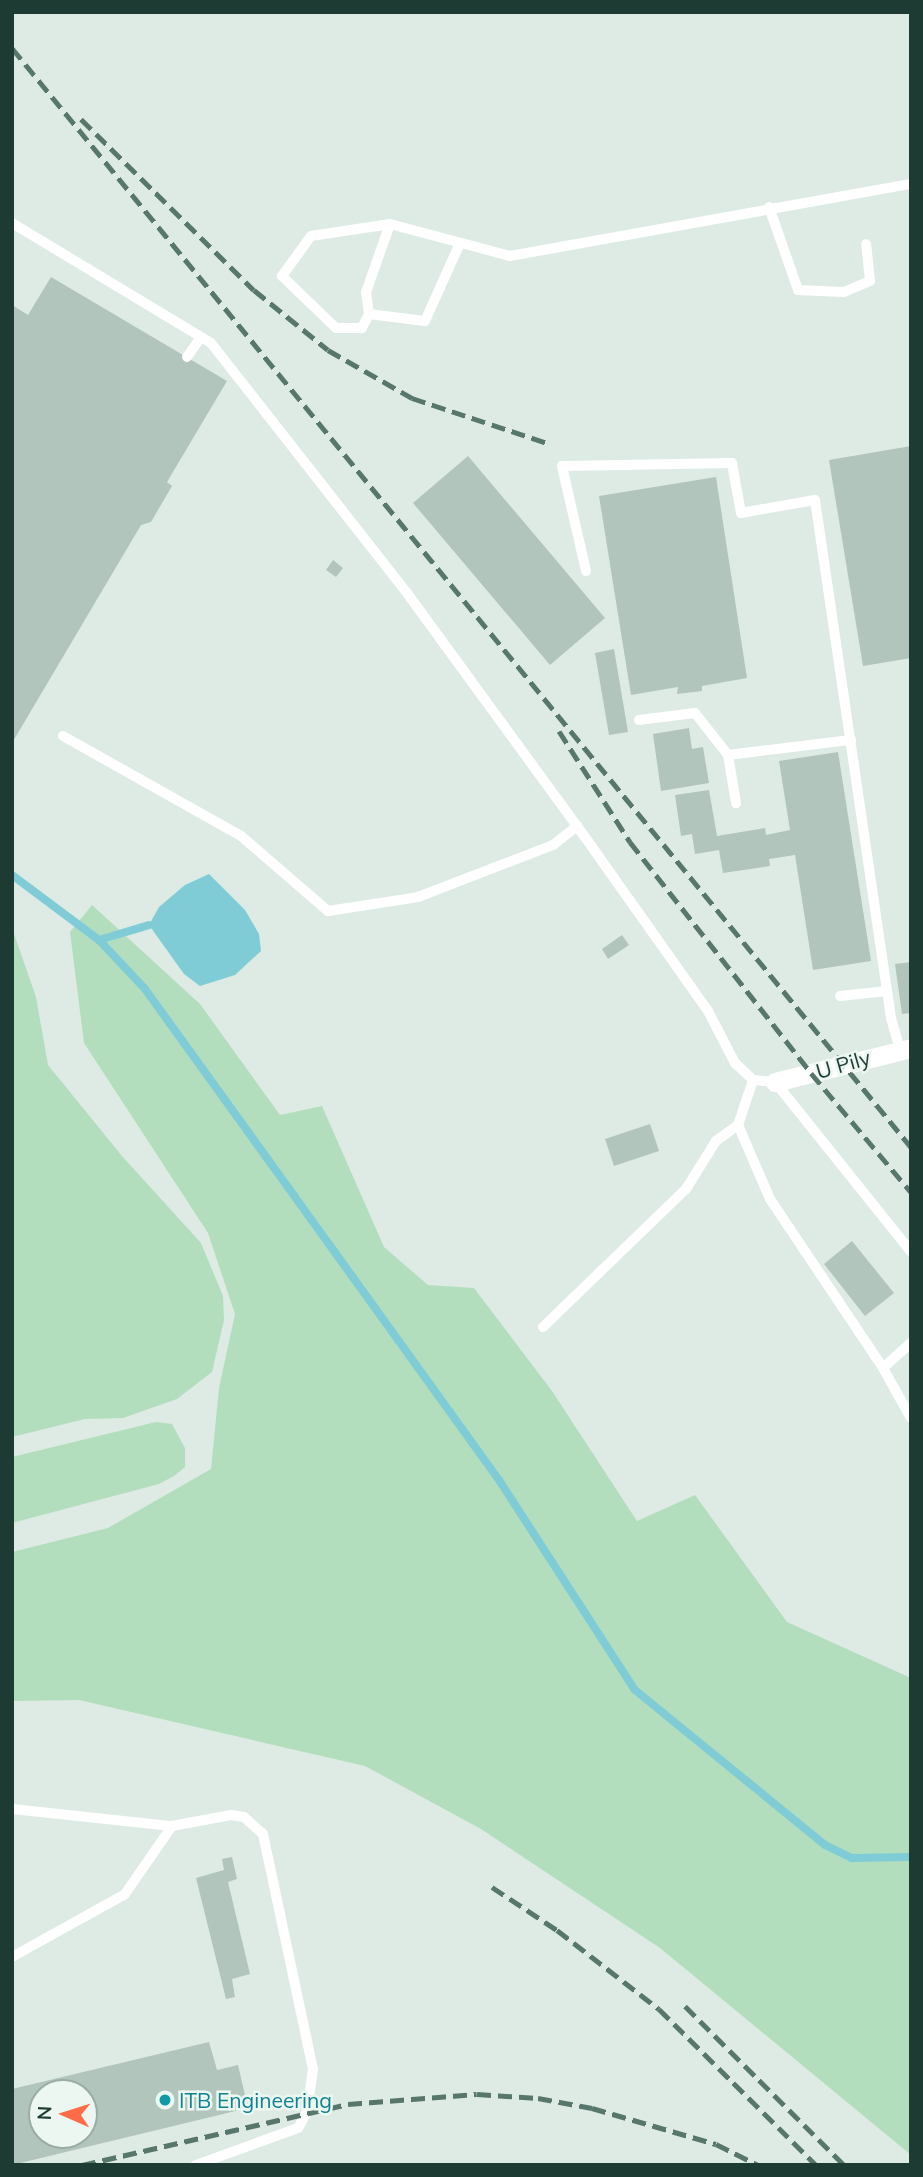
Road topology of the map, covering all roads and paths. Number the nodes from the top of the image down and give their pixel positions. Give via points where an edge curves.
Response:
1 (911, 184) edge
2 (769, 207) junction
3 (12, 223) edge
4 (390, 225) junction
5 (460, 243) junction
6 (866, 244) dead end
7 (369, 314) junction
8 (201, 337) junction
9 (187, 357) dead end
10 (586, 571) dead end
11 (639, 720) dead end
12 (63, 736) dead end
13 (851, 740) junction
14 (728, 755) junction
15 (736, 803) dead end
16 (576, 826) junction
17 (887, 991) junction
18 (840, 996) dead end
19 (905, 1048) edge
20 (753, 1080) junction
21 (775, 1082) junction
22 (738, 1125) junction
23 (911, 1252) edge
24 (543, 1326) dead end
25 (911, 1343) edge
26 (883, 1368) junction
27 (911, 1418) edge
28 (12, 1809) edge
29 (172, 1826) junction
30 (12, 1957) edge
31 (195, 2165) edge

1 - 2 lane
2 - 5 lane via 510,256
2 - 6 lane via 799,290 844,292 870,281
3 - 8 lane
4 - 5 lane
4 - 7 lane via 366,292
4 - 7 lane via 311,236 282,276 336,328 362,328
5 - 7 lane via 425,321
8 - 9 lane
8 - 16 lane via 211,343 400,584
10 - 13 lane via 562,466 732,463 741,513 815,500
11 - 14 lane via 695,713
12 - 16 lane via 241,836 328,911 418,897 553,845
13 - 14 lane
13 - 17 lane
14 - 15 lane
16 - 20 lane via 708,1011 735,1063
17 - 18 lane
17 - 19 lane
19 - 21 street, U Pily
20 - 21 lane
20 - 22 lane
21 - 23 lane
22 - 24 lane via 716,1141 686,1189
22 - 26 lane via 770,1199
25 - 26 lane
26 - 27 lane
28 - 29 lane
29 - 30 lane via 125,1894
29 - 31 lane via 231,1815 244,1817 263,1833 313,2069 307,2112 298,2128

